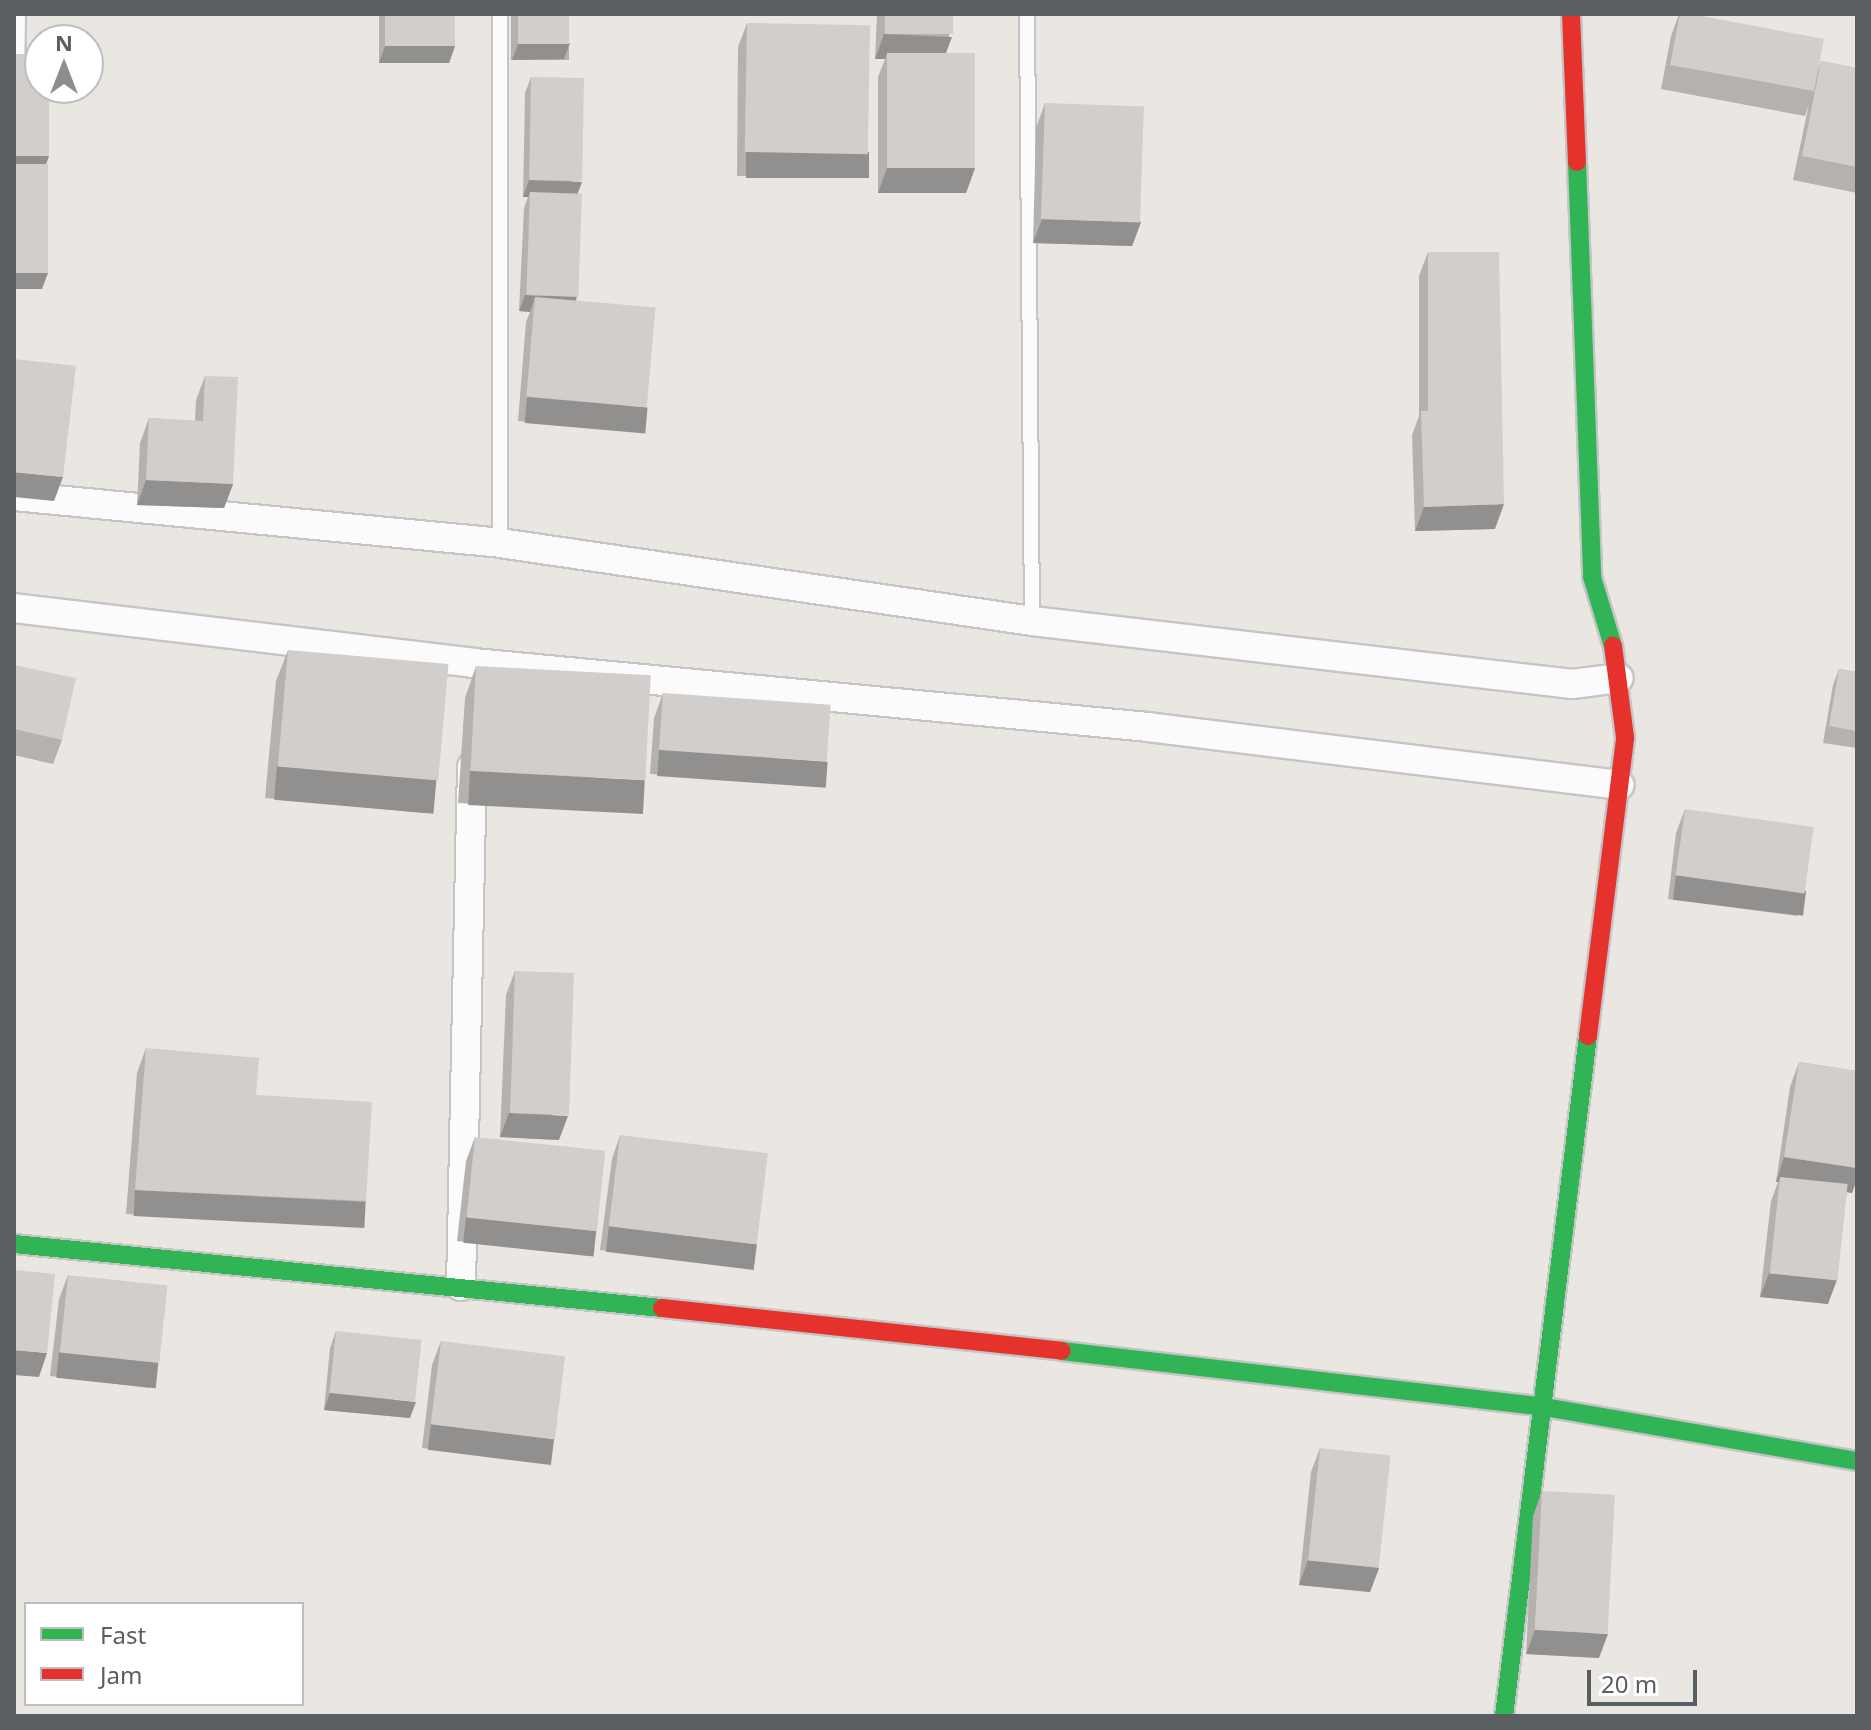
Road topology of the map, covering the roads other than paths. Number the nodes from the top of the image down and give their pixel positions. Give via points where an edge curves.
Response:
1 (18, 14) edge
2 (500, 14) edge
3 (1027, 14) edge
4 (1571, 14) edge
5 (17, 91) edge
6 (14, 496) edge
7 (500, 543) junction
8 (14, 608) edge
9 (1032, 621) junction
10 (474, 663) junction
11 (1619, 678) junction
12 (473, 695) edge
13 (472, 743) edge
14 (1619, 785) junction
15 (14, 1244) edge
16 (461, 1286) junction
17 (1544, 1407) junction
18 (1857, 1461) edge
19 (1504, 1716) edge

1 - 5 lane
2 - 7 lane
3 - 9 lane
4 - 11 street via 1592,577
6 - 7 street
7 - 9 street
8 - 10 street
9 - 11 street via 1572,684
10 - 12 street
10 - 14 street via 1148,727
11 - 14 street via 1625,737
13 - 16 street
14 - 17 street
15 - 16 street
16 - 17 street
17 - 18 street
17 - 19 street

